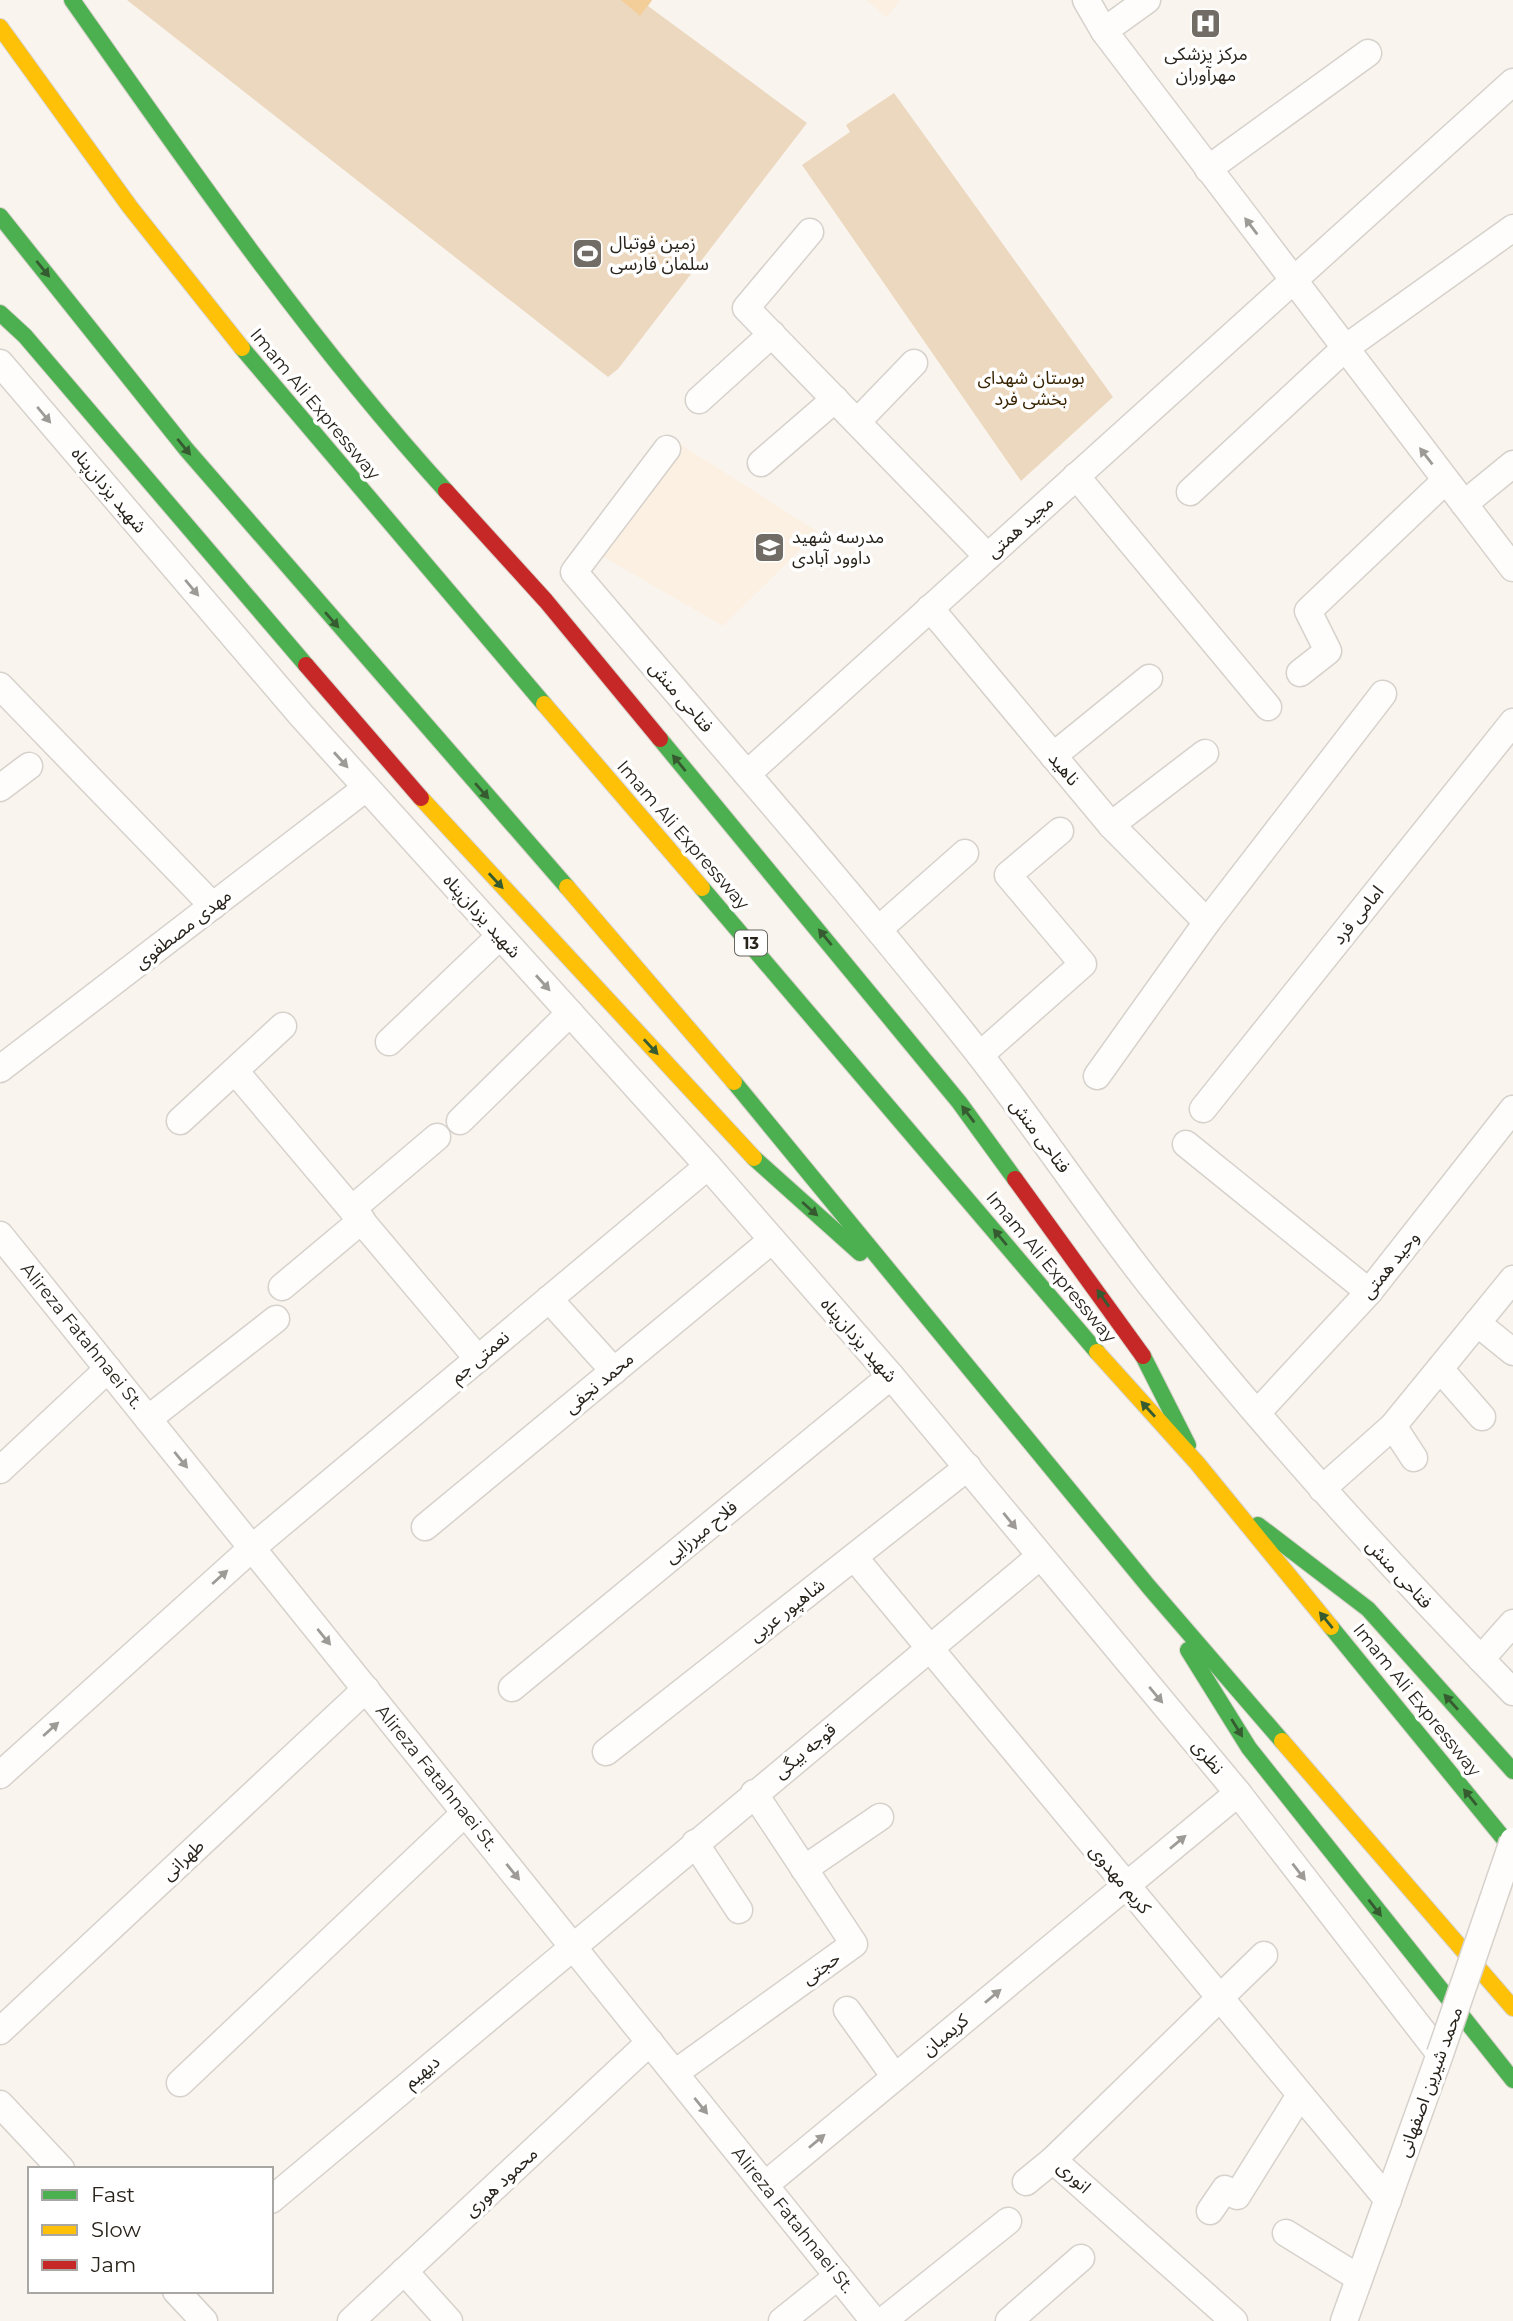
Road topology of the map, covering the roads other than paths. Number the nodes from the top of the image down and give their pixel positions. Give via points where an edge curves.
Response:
1 (72, 0) edge
2 (1086, 0) edge
3 (1147, 0) edge
4 (0, 27) edge
5 (1104, 31) junction
6 (1367, 53) dead end
7 (1513, 82) edge
8 (1208, 169) junction
9 (0, 216) edge
10 (1513, 228) edge
11 (810, 232) dead end
12 (1292, 280) junction
13 (0, 313) edge
14 (772, 334) junction
15 (1344, 349) junction
16 (0, 363) edge
17 (914, 363) dead end
18 (835, 399) junction
19 (699, 400) dead end
20 (857, 422) junction
21 (667, 449) dead end
22 (761, 463) dead end
23 (1513, 464) edge
24 (1076, 476) junction
25 (1446, 481) junction
26 (1190, 492) dead end
27 (1464, 504) junction
28 (988, 556) junction
29 (1513, 568) edge
30 (930, 608) junction
31 (1300, 673) dead end
32 (1149, 677) dead end
33 (0, 686) edge
34 (1383, 694) dead end
35 (1268, 707) dead end
36 (1513, 722) edge
37 (1205, 753) dead end
38 (1053, 756) junction
39 (29, 766) dead end
40 (747, 774) junction
41 (0, 788) edge
42 (366, 788) junction
43 (1111, 825) junction
44 (1060, 831) dead end
45 (965, 853) dead end
46 (213, 906) junction
47 (1207, 922) junction
48 (879, 929) junction
49 (500, 936) junction
50 (570, 1013) junction
51 (283, 1026) dead end
52 (389, 1042) dead end
53 (980, 1055) junction
54 (0, 1069) edge
55 (235, 1071) junction
56 (1097, 1076) dead end
57 (1203, 1109) dead end
58 (1513, 1109) edge
59 (180, 1121) dead end
60 (460, 1121) dead end
61 (437, 1137) dead end
62 (1186, 1144) dead end
63 (708, 1166) junction
64 (357, 1215) junction
65 (0, 1235) edge
66 (772, 1240) junction
67 (8, 1264) edge
68 (1513, 1279) edge
69 (282, 1287) dead end
70 (1369, 1293) junction
71 (550, 1299) junction
72 (911, 1299) junction
73 (276, 1319) dead end
74 (1477, 1323) junction
75 (1513, 1352) edge
76 (478, 1359) junction
77 (108, 1369) junction
78 (1440, 1369) junction
79 (614, 1371) junction
80 (891, 1376) junction
81 (1257, 1413) junction
82 (1482, 1417) dead end
83 (148, 1419) junction
84 (1392, 1426) junction
85 (1414, 1458) dead end
86 (1197, 1463) junction
87 (968, 1467) junction
88 (0, 1470) edge
89 (1322, 1489) junction
90 (1233, 1507) junction
91 (425, 1527) dead end
92 (252, 1548) junction
93 (854, 1557) junction
94 (1038, 1557) junction
95 (1149, 1587) junction
96 (1513, 1623) edge
97 (928, 1648) junction
98 (1481, 1659) junction
99 (512, 1688) dead end
100 (366, 1689) junction
101 (1513, 1692) edge
102 (606, 1752) dead end
103 (1513, 1771) edge
104 (0, 1774) edge
105 (754, 1793) junction
106 (1238, 1793) junction
107 (465, 1813) junction
108 (880, 1817) dead end
109 (1513, 1841) edge
110 (695, 1843) junction
111 (1513, 1850) edge
112 (804, 1869) junction
113 (1125, 1885) junction
114 (739, 1910) dead end
115 (572, 1945) junction
116 (1264, 1955) dead end
117 (1220, 2000) junction
118 (1513, 2008) edge
119 (847, 2010) dead end
120 (0, 2031) edge
121 (650, 2042) junction
122 (1440, 2054) junction
123 (675, 2073) junction
124 (895, 2077) junction
125 (1513, 2080) edge
126 (180, 2082) dead end
127 (1300, 2095) junction
128 (0, 2104) edge
129 (1053, 2160) junction
130 (59, 2167) edge
131 (1026, 2182) dead end
132 (765, 2185) junction
133 (273, 2198) edge
134 (1388, 2200) junction
135 (1210, 2211) dead end
136 (1008, 2221) dead end
137 (1286, 2233) dead end
138 (1081, 2258) dead end
139 (404, 2271) junction
140 (838, 2276) junction
141 (1359, 2278) junction
142 (178, 2293) edge
143 (204, 2321) edge
144 (351, 2321) edge
145 (449, 2321) edge
146 (782, 2321) edge
147 (874, 2321) edge
148 (883, 2321) edge
149 (1009, 2321) edge
150 (1234, 2321) edge
151 (1343, 2321) edge

86 -> 1 main road via 1140,1350 959,1102 546,601 429,472 322,342 172,143
2 - 5 street
3 - 5 street
86 -> 4 main road, Imam Ali Expressway / 13 via 1114,1372 261,372 130,207
5 - 8 street
6 - 8 street
7 - 12 street, مجید همتی
12 -> 8 street
9 -> 72 main road via 186,449 688,1028
10 - 15 street
11 - 14 street via 746,307
12 - 15 street
12 - 24 street, مجید همتی
13 -> 72 main road via 450,832 756,1160
14 - 18 street
14 - 19 street
25 -> 15 street
15 - 26 street
16 -> 42 street, شهید یزدان‌پناه
17 - 20 street
18 - 20 street
18 - 22 street
20 - 28 street
21 - 40 street, فتاحی منش via 574,572
23 - 27 street
24 - 28 street, مجید همتی
24 - 35 street
25 - 27 street
25 - 31 street via 1308,611 1328,651
27 - 29 street
28 - 30 street, مجید همتی
30 - 38 street, ناهید
30 - 40 street, مجید همتی
32 - 38 street
33 - 46 street
34 - 47 street
36 - 57 street, امامی فرد
37 - 43 street
38 - 43 street, ناهید
39 - 41 street
40 - 48 street, فتاحی منش
42 - 46 street, مهدی مصطفوی
42 - 49 street, شهید یزدان‌پناه
43 - 47 street, ناهید
44 - 53 street via 1008,875 1083,964
45 - 48 street
46 - 54 street, مهدی مصطفوی
47 - 56 street
48 - 53 street, فتاحی منش
49 -> 50 street, شهید یزدان‌پناه
49 - 52 street
50 - 60 street
50 - 63 street, شهید یزدان‌پناه
51 - 55 street
53 - 81 street, فتاحی منش via 1154,1289
55 - 59 street
55 - 64 street
58 - 70 street, وحید همتی
61 - 64 street
62 - 70 street
63 - 66 street, شهید یزدان‌پناه
63 - 71 street, نعمتی جم
64 - 69 street
64 - 76 street
65 - 67 street, Alireza Fatahnaei St.
66 - 79 street, محمد نجفی
66 - 80 street, شهید یزدان‌پناه
67 - 77 street, Alireza Fatahnaei St.
68 - 74 street
70 - 81 street, وحید همتی
71 - 76 street, نعمتی جم
71 - 79 street
72 - 95 main road
73 - 83 street
74 - 75 street
74 - 78 street
76 - 92 street, نعمتی جم
77 - 83 street, Alireza Fatahnaei St.
77 - 88 street
78 - 82 street
78 - 84 street
79 - 91 street, محمد نجفی
80 - 87 street, شهید یزدان‌پناه
80 - 99 street, فلاح میرزایی
81 - 89 street, فتاحی منش
83 -> 92 street, Alireza Fatahnaei St.
84 - 85 street
84 - 89 street
86 - 90 main road, Imam Ali Expressway / 13
87 - 93 street, شاهپور عربی
87 -> 94 street, نظری
89 - 98 street, فتاحی منش via 1406,1584
103 -> 90 main road via 1368,1609
111 -> 90 main road, Imam Ali Expressway / 13
92 -> 100 street, Alireza Fatahnaei St.
104 -> 92 street, نعمتی جم
93 - 97 street, کریم مهدوی
93 - 102 street, شاهپور عربی
94 - 97 street, قوجه بیگی
94 -> 106 street, نظری
95 - 118 main road
95 -> 125 main road via 1249,1748
96 - 98 street
97 - 105 street, قوجه بیگی
97 - 113 street, کریم مهدوی
98 - 101 street, فتاحی منش
100 - 107 street, Alireza Fatahnaei St.
100 - 120 street, طهرانی
105 - 110 street, قوجه بیگی
105 - 112 street, حجتی
113 -> 106 street, کریمیان
106 -> 122 street, نظری
107 -> 115 street, Alireza Fatahnaei St.
107 - 126 street
108 - 112 street
109 - 122 street, محمد شیرین اصفهانی, bridge
110 - 114 street
110 - 115 street, قوجه بیگی
112 - 123 street, حجتی via 854,1944
113 - 117 street, کریم مهدوی
124 -> 113 street, کریمیان
115 - 121 street, Alireza Fatahnaei St.
115 - 133 street, دیهیم
116 - 117 street, انوری
117 - 127 street, کریم مهدوی
117 - 129 street, انوری
119 - 124 street
121 - 123 street, Alireza Fatahnaei St.
121 - 139 street, محمود هوری
122 - 134 street, محمد شیرین اصفهانی
123 -> 132 street, Alireza Fatahnaei St.
132 -> 124 street, کریمیان
127 - 134 street, کریم مهدوی
127 - 135 street via 1237,2196 1225,2189
128 - 130 street
129 - 131 street
129 - 150 street, انوری
132 - 140 street, Alireza Fatahnaei St.
134 - 141 street, محمد شیرین اصفهانی
136 - 148 street
137 - 141 street
138 - 149 street
139 - 144 street, محمود هوری
139 - 145 street
140 - 146 street
140 - 147 street, Alireza Fatahnaei St.
141 - 151 street, محمد شیرین اصفهانی
142 - 143 street

